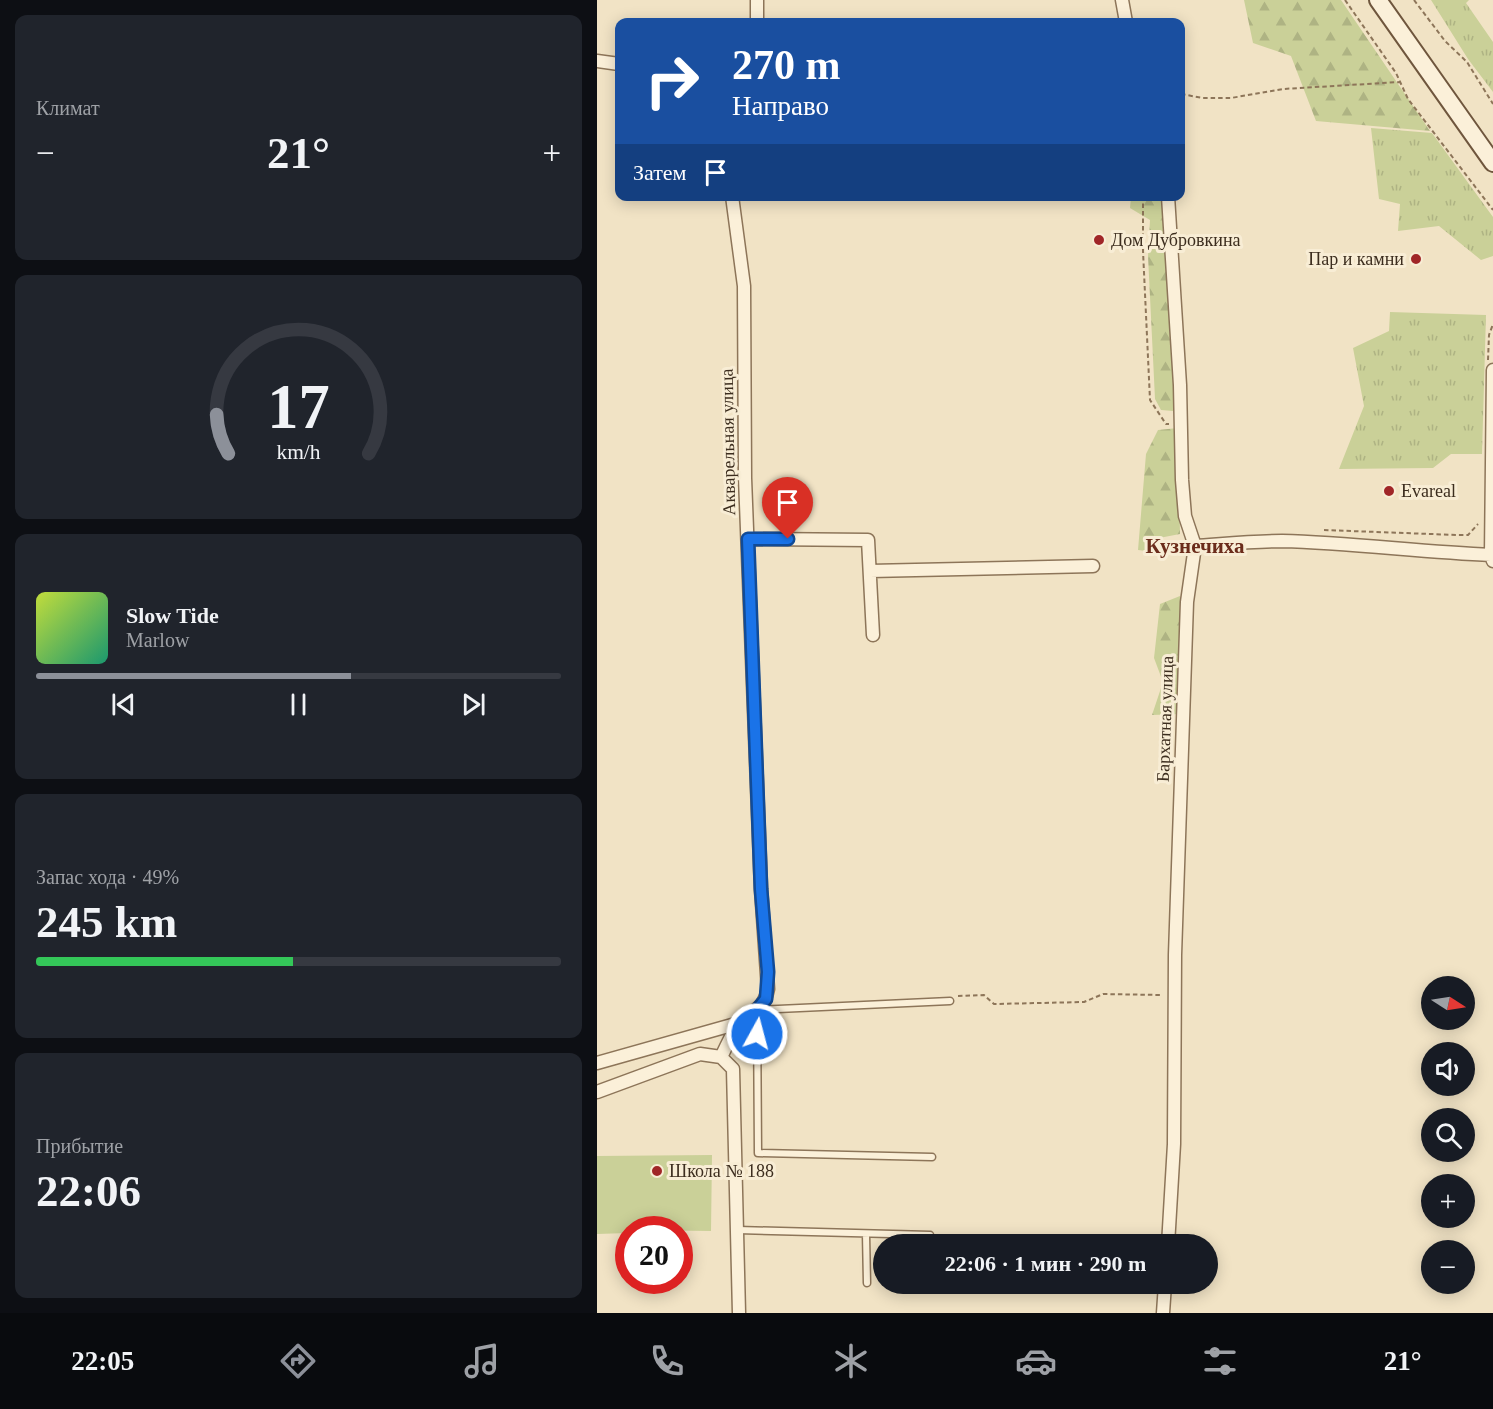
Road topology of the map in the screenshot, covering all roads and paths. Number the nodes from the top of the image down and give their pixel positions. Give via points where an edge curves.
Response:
1 (757, 0) edge
2 (1122, 0) edge
3 (1345, 0) edge
4 (1378, 0) edge
5 (1414, 0) edge
6 (757, 18) edge
7 (1125, 18) edge
8 (597, 62) edge
9 (615, 64) edge
10 (1400, 82) junction
11 (1185, 95) edge
12 (1493, 104) edge
13 (1493, 163) edge
14 (733, 201) edge
15 (1143, 201) edge
16 (1168, 201) edge
17 (1493, 210) edge
18 (1493, 324) edge
19 (1490, 370) edge
20 (1181, 422) junction
21 (1480, 519) dead end
22 (1321, 530) dead end
23 (748, 539) junction
24 (1195, 546) junction
25 (1492, 558) edge
26 (1093, 566) dead end
27 (870, 571) junction
28 (873, 635) dead end
29 (1175, 995) junction
30 (950, 1001) joint
31 (757, 1010) junction
32 (739, 1023) junction
33 (721, 1057) junction
34 (597, 1063) edge
35 (597, 1092) edge
36 (932, 1157) dead end
37 (738, 1230) junction
38 (866, 1234) junction
39 (873, 1234) edge
40 (1169, 1234) edge
41 (867, 1283) dead end
42 (1164, 1294) edge
43 (739, 1313) edge
44 (1163, 1313) edge

1 - 6 street
2 - 7 street
3 - 10 path
4 - 13 main road
5 - 12 path via 1445,41 1467,62
8 - 9 street
10 - 11 path via 1283,89 1231,98
10 - 17 path via 1408,99
14 - 23 street, Акварельная улица via 744,286
15 - 20 path via 1151,400 1166,424
16 - 20 street, Бархатная улица
18 - 19 path via 1489,335
19 - 25 street
20 - 24 street, Бархатная улица via 1185,516
21 - 22 path via 1468,534 1457,535
23 - 27 street via 868,540
23 - 31 street, Акварельная улица via 761,889 768,972 766,999
24 - 25 street via 1279,541
24 - 29 street, Бархатная улица via 1187,602
26 - 27 street
27 - 28 street
29 - 30 path via 1103,994 1084,1002 994,1004 984,995 957,996
29 - 40 street, Бархатная улица
30 - 31 lane
31 - 32 street
31 - 36 lane via 758,1153
32 - 33 street
32 - 34 street
33 - 35 street via 701,1054
33 - 37 street via 733,1069
37 - 38 lane
37 - 43 street
38 - 39 lane
38 - 41 lane
42 - 44 street

